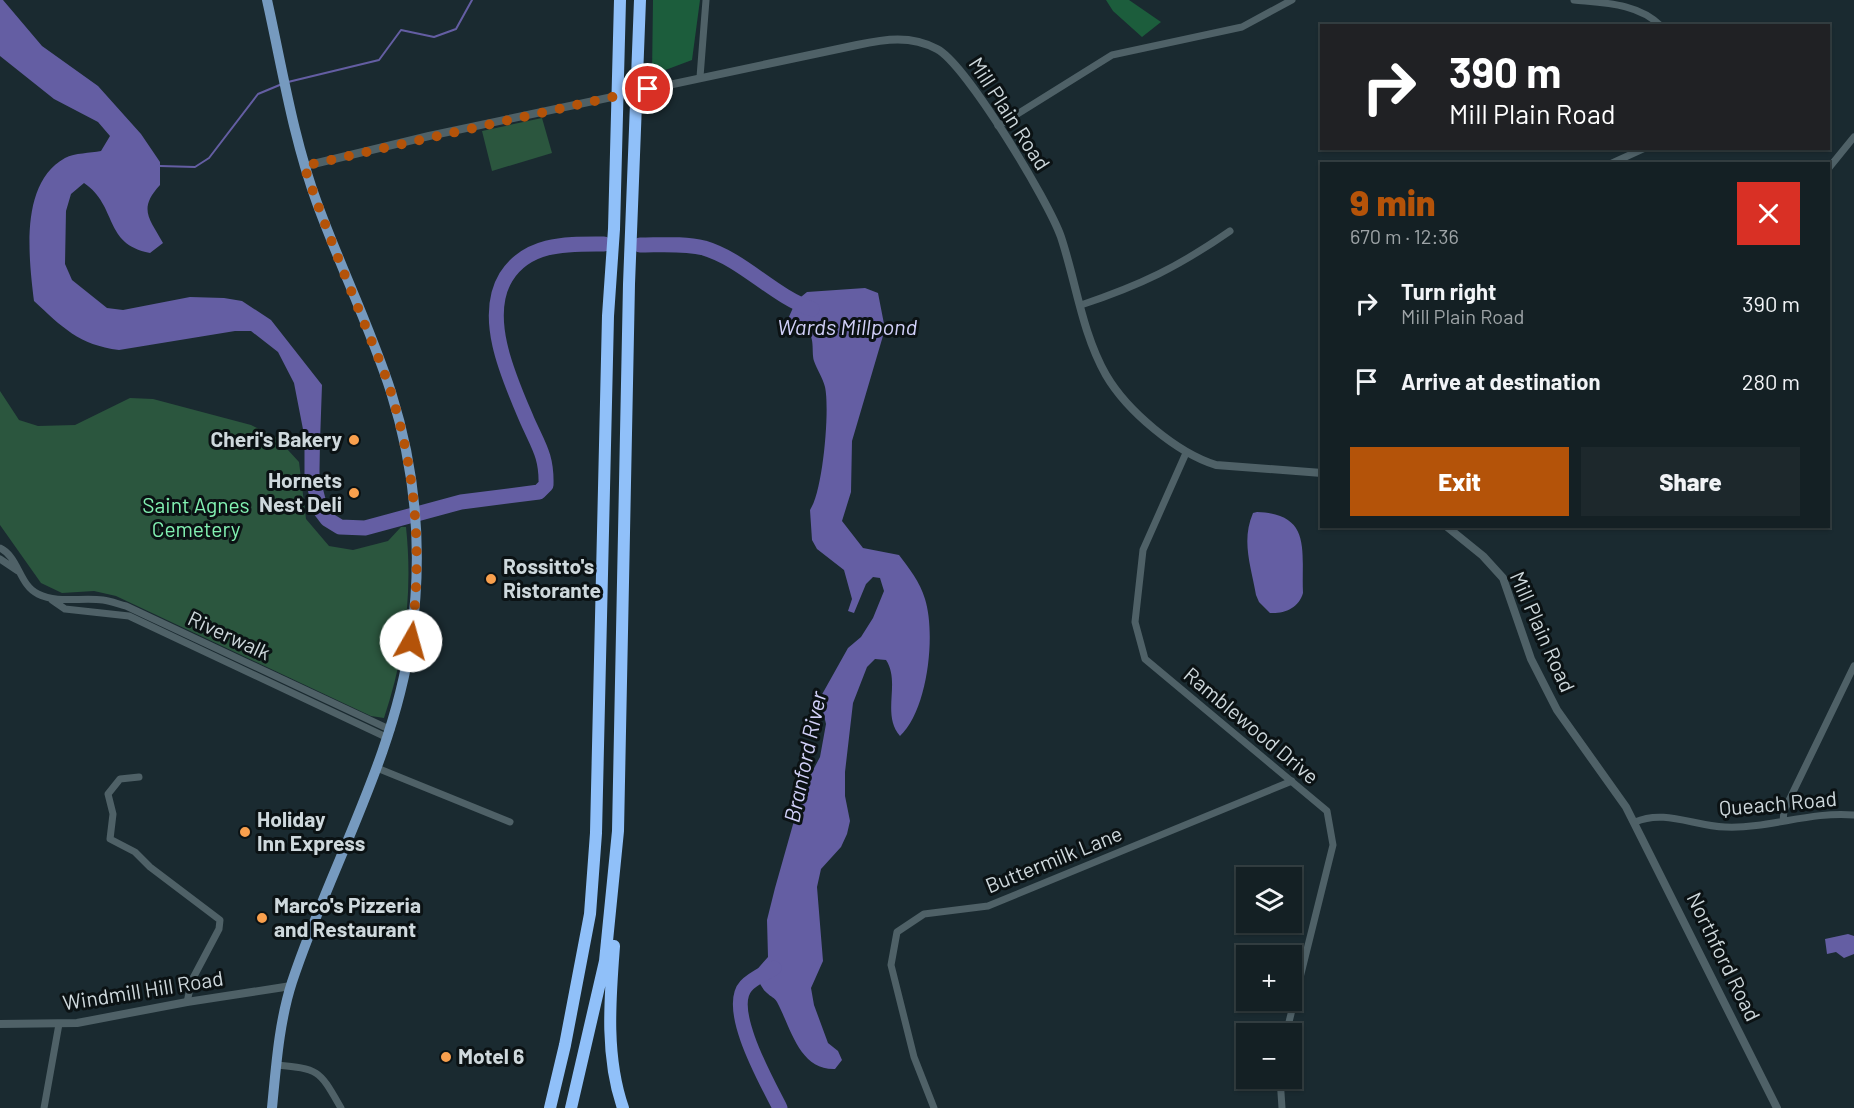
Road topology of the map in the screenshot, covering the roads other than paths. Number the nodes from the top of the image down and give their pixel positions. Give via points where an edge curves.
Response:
1 (267, 0) edge
2 (620, 0) edge
3 (640, 0) edge
4 (706, 0) edge
5 (1292, 0) edge
6 (1574, 0) edge
7 (1659, 24) edge
8 (700, 77) junction
9 (998, 126) junction
10 (1854, 137) edge
11 (1641, 150) edge
12 (1614, 162) edge
13 (304, 166) junction
14 (1830, 167) edge
15 (1230, 231) dead end
16 (1081, 304) junction
17 (1186, 453) junction
18 (1320, 473) edge
19 (1449, 528) edge
20 (0, 548) edge
21 (0, 559) edge
22 (20, 573) junction
23 (48, 597) junction
24 (1854, 666) edge
25 (389, 734) junction
26 (377, 768) junction
27 (139, 777) dead end
28 (1292, 781) junction
29 (1854, 815) edge
30 (1783, 821) junction
31 (510, 822) dead end
32 (1635, 822) junction
33 (618, 831) junction
34 (291, 986) junction
35 (187, 1002) junction
36 (1289, 1023) edge
37 (0, 1024) edge
38 (59, 1024) junction
39 (276, 1065) junction
40 (1281, 1089) edge
41 (44, 1108) edge
42 (272, 1108) edge
43 (340, 1108) edge
44 (550, 1108) edge
45 (571, 1108) edge
46 (623, 1108) edge
47 (934, 1108) edge
48 (1282, 1108) edge
49 (1778, 1108) edge

1 - 13 main road
2 - 44 highway via 595,844 590,914
3 - 33 highway via 629,284
4 - 8 street
5 - 9 street via 1242,27 1112,55
6 - 7 street via 1623,5
8 - 9 street, Mill Plain Road via 881,40 909,40 948,56
8 - 13 street, Mill Plain Road
9 - 16 street, Mill Plain Road via 1053,219
10 - 14 street
11 - 12 street
13 - 25 main road via 389,387 414,499 417,592 411,641
15 - 16 street via 1186,261 1133,287
16 - 17 street, Mill Plain Road via 1097,356 1110,382 1158,432
17 - 18 street, Mill Plain Road via 1216,465
17 - 28 street, Ramblewood Drive via 1143,550 1135,622 1145,658
19 - 32 street, Mill Plain Road via 1484,556 1503,578 1531,659 1557,710
20 - 22 street, Riverwalk via 7,551
21 - 22 street, Riverwalk
22 - 23 street, Riverwalk via 36,594
23 - 25 street, Riverwalk via 65,609 129,616
23 - 25 street, Riverwalk via 104,600 126,606
24 - 30 street via 1784,811
25 - 26 main road
26 - 31 street
26 - 34 main road
27 - 35 street via 120,779 108,794 113,814 110,839 135,852 220,920 192,980
28 - 36 street, Ramblewood Drive via 1327,811 1333,845
28 - 47 street, Buttermilk Lane via 988,906 924,914 897,932 891,965 914,1057
29 - 30 street, Queach Road via 1829,813
30 - 32 street, Queach Road via 1723,827 1651,815
32 - 49 street, Northford Road
33 - 45 highway via 605,961
33 - 46 highway via 618,909 610,997 611,1049
34 - 35 street, Windmill Hill Road
34 - 39 main road
35 - 38 street, Windmill Hill Road
37 - 38 street, Windmill Hill Road
38 - 41 street
39 - 42 main road
39 - 43 street via 317,1072
40 - 48 street

